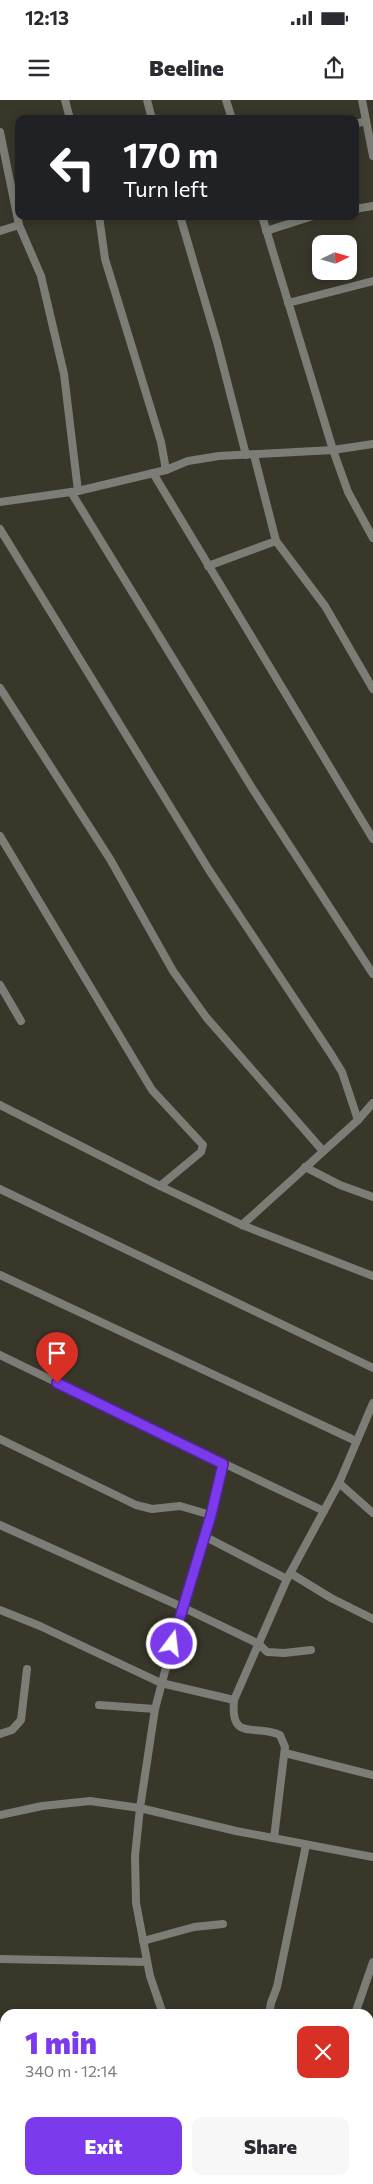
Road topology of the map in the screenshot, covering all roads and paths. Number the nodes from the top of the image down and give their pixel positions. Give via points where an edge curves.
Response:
1 (64, 100) edge
2 (147, 100) edge
3 (226, 100) edge
4 (362, 100) edge
5 (69, 115) edge
6 (151, 115) edge
7 (231, 115) edge
8 (366, 122) junction
9 (359, 123) edge
10 (0, 132) edge
11 (2, 152) edge
12 (373, 156) edge
13 (373, 206) edge
14 (15, 208) edge
15 (359, 208) edge
16 (18, 220) edge
17 (99, 220) edge
18 (181, 220) edge
19 (263, 220) edge
20 (300, 220) edge
21 (19, 225) junction
22 (266, 231) junction
23 (0, 232) edge
24 (373, 281) edge
25 (288, 303) junction
26 (373, 444) edge
27 (333, 450) junction
28 (250, 455) junction
29 (166, 470) junction
30 (153, 473) junction
31 (74, 492) junction
32 (0, 502) edge
33 (0, 528) edge
34 (373, 538) edge
35 (276, 541) junction
36 (208, 566) junction
37 (0, 688) edge
38 (373, 689) edge
39 (0, 836) edge
40 (373, 839) edge
41 (373, 974) edge
42 (0, 985) edge
43 (21, 1022) dead end
44 (0, 1105) edge
45 (371, 1108) edge
46 (358, 1120) junction
47 (324, 1151) junction
48 (306, 1167) junction
49 (160, 1186) junction
50 (0, 1190) edge
51 (373, 1197) edge
52 (242, 1225) junction
53 (0, 1275) edge
54 (373, 1276) edge
55 (0, 1355) edge
56 (373, 1368) edge
57 (373, 1404) edge
58 (0, 1439) edge
59 (356, 1441) junction
60 (223, 1464) junction
61 (339, 1483) junction
62 (324, 1511) junction
63 (373, 1513) edge
64 (211, 1515) junction
65 (0, 1525) edge
66 (204, 1536) junction
67 (289, 1576) junction
68 (182, 1607) junction
69 (0, 1610) edge
70 (373, 1619) edge
71 (259, 1644) junction
72 (310, 1650) dead end
73 (27, 1670) dead end
74 (161, 1683) junction
75 (234, 1700) junction
76 (99, 1705) dead end
77 (155, 1709) junction
78 (0, 1734) edge
79 (285, 1753) junction
80 (373, 1775) edge
81 (140, 1808) junction
82 (0, 1815) edge
83 (274, 1838) junction
84 (306, 1845) junction
85 (373, 1857) edge
86 (223, 1924) dead end
87 (143, 1941) junction
88 (0, 1959) edge
89 (147, 1962) junction
90 (373, 1962) edge
91 (161, 2009) edge
92 (269, 2009) edge
93 (357, 2009) edge

1 - 5 street
2 - 6 street
3 - 7 street
4 - 8 street
8 - 9 street
8 - 12 street
10 - 11 street
11 - 14 street
13 - 15 street
16 - 21 street
17 - 29 street via 105,259 161,442
18 - 28 street
19 - 22 street
20 - 22 street
21 - 23 street
21 - 31 street via 41,276 64,374
22 - 25 street
24 - 25 street
25 - 27 street
26 - 27 street
27 - 28 street
27 - 34 street via 348,492
28 - 29 street via 203,459
28 - 35 street
29 - 30 street
30 - 31 street
30 - 36 street
31 - 32 street
31 - 41 street via 258,796
33 - 46 street via 209,870 342,1072
35 - 36 street
35 - 38 street via 325,606
36 - 40 street
37 - 47 street via 110,859 173,971 206,1017
39 - 49 street via 152,1090 203,1145 201,1152
42 - 43 street
44 - 49 street
45 - 46 street
46 - 47 street
47 - 48 street
48 - 51 street via 340,1185
48 - 52 street
49 - 52 street
50 - 56 street
52 - 54 street
53 - 59 street
55 - 60 street
57 - 59 street
58 - 64 street via 136,1504 152,1509 180,1506
59 - 61 street
60 - 62 street
60 - 64 street
61 - 62 street
61 - 63 street
62 - 67 street
64 - 66 street
65 - 68 street
66 - 67 street
66 - 68 street
67 - 70 street
67 - 71 street
68 - 71 street
68 - 74 street
69 - 74 street
71 - 72 street via 274,1654
71 - 75 street
73 - 78 street via 22,1720 12,1730
74 - 75 street
74 - 77 street
75 - 79 street via 237,1724 245,1730 272,1731 280,1735
76 - 77 street
77 - 81 street
79 - 80 street
79 - 83 street
81 - 82 street via 90,1802 42,1806
81 - 83 street
81 - 87 street via 135,1888
83 - 84 street
84 - 85 street
84 - 92 street via 277,1987
86 - 87 street via 194,1927
87 - 89 street
88 - 89 street
89 - 91 street
90 - 93 street

